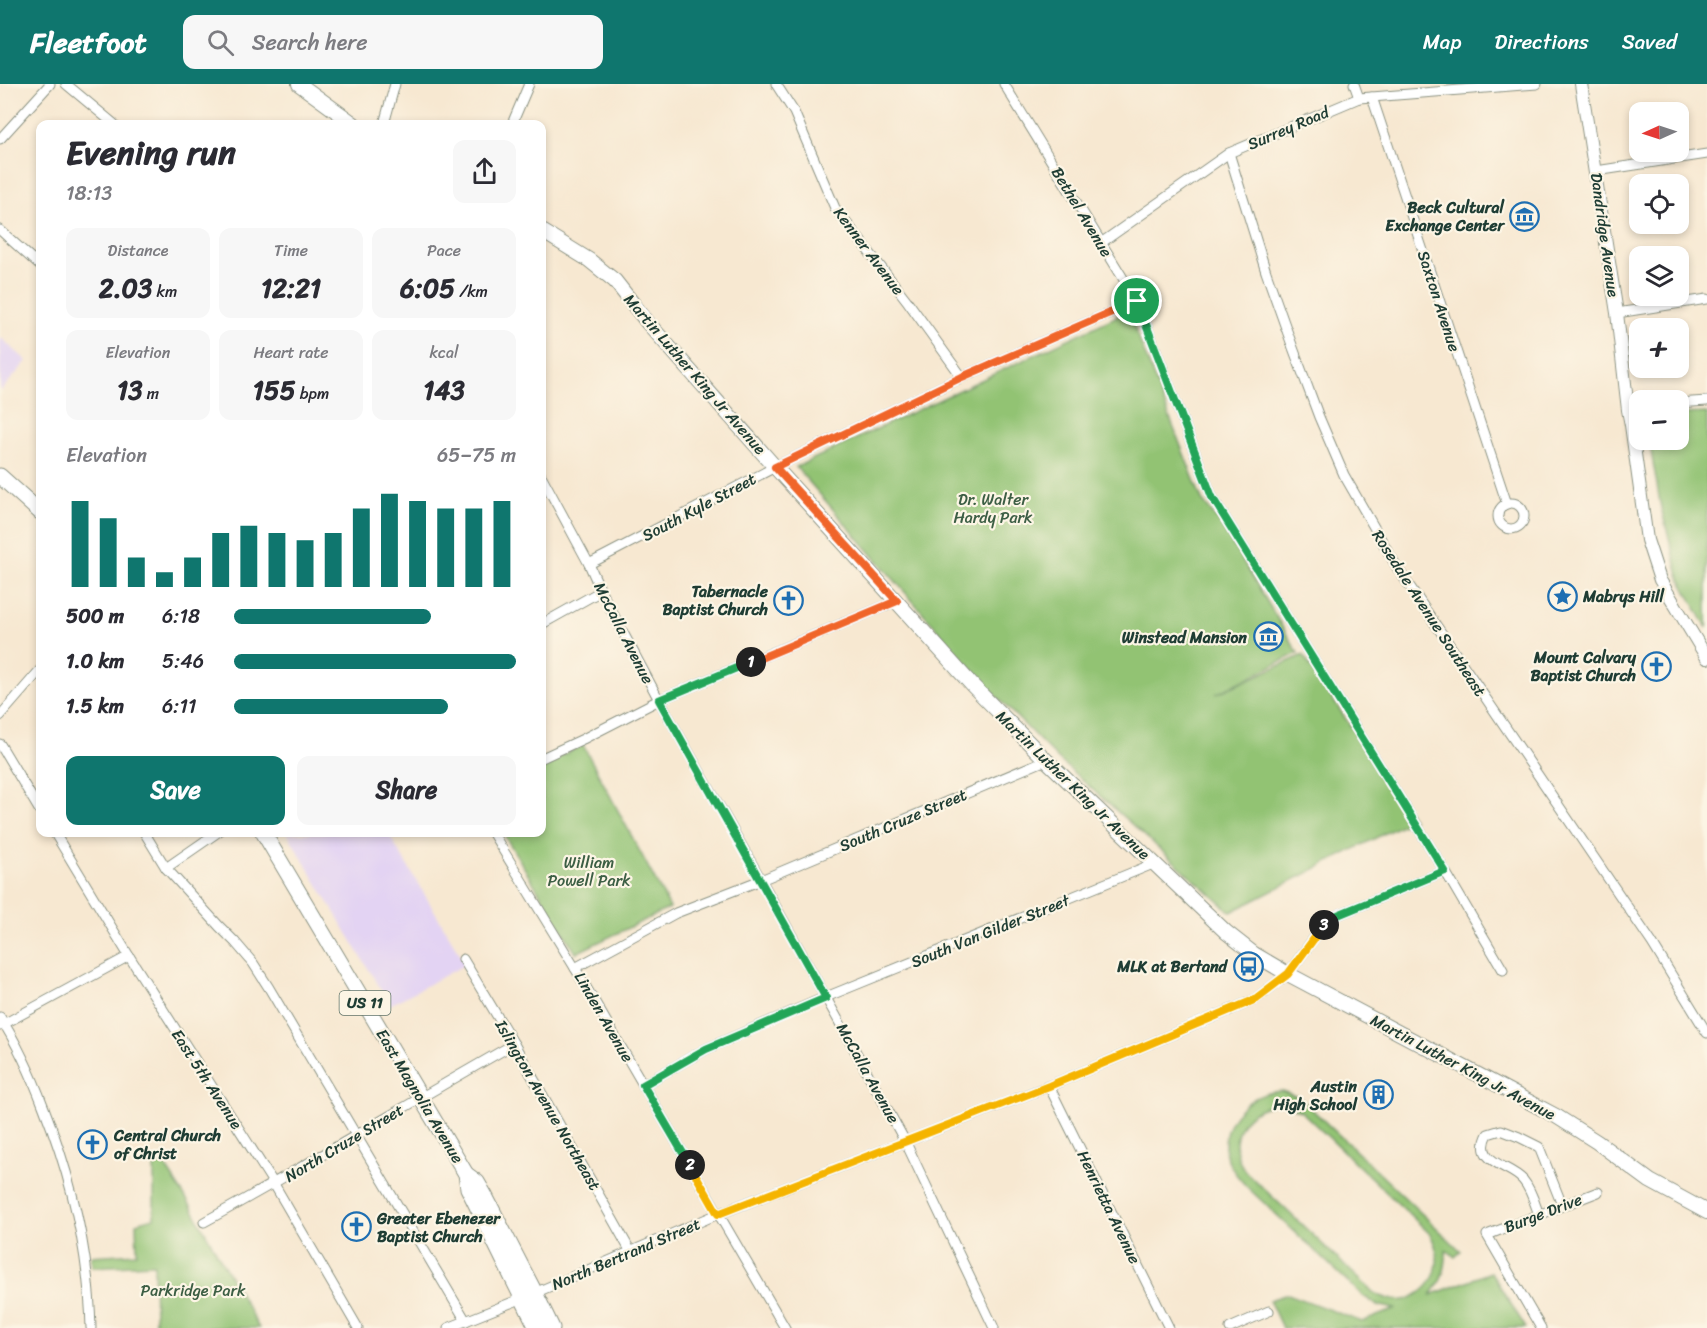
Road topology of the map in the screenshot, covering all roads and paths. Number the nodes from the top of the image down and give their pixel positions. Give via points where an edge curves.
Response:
1 (50, 84) edge
2 (66, 84) edge
3 (395, 84) edge
4 (529, 84) edge
5 (776, 84) edge
6 (1004, 84) edge
7 (1354, 84) edge
8 (1537, 84) edge
9 (1581, 84) edge
10 (304, 86) edge
11 (1372, 97) junction
12 (1359, 98) junction
13 (109, 120) edge
14 (349, 120) edge
15 (385, 120) edge
16 (514, 120) edge
17 (0, 140) edge
18 (1229, 153) junction
19 (1707, 154) edge
20 (1596, 171) junction
21 (0, 230) edge
22 (546, 233) edge
23 (1101, 243) junction
24 (36, 262) edge
25 (1707, 299) edge
26 (1137, 301) junction
27 (1617, 313) junction
28 (962, 377) junction
29 (1707, 401) edge
30 (1689, 402) edge
31 (775, 467) junction
32 (0, 476) edge
33 (546, 484) edge
34 (1507, 504) dead end
35 (36, 508) edge
36 (589, 564) junction
37 (601, 591) junction
38 (897, 601) junction
39 (546, 622) edge
40 (1707, 658) edge
41 (36, 675) edge
42 (659, 700) junction
43 (0, 716) edge
44 (0, 744) edge
45 (546, 756) edge
46 (1046, 760) junction
47 (36, 804) edge
48 (57, 837) edge
49 (147, 837) edge
50 (211, 837) edge
51 (266, 837) edge
52 (495, 837) edge
53 (1153, 864) junction
54 (165, 868) junction
55 (1445, 871) junction
56 (761, 880) junction
57 (129, 956) junction
58 (463, 959) dead end
59 (575, 968) junction
60 (1503, 970) dead end
61 (1288, 974) junction
62 (826, 998) junction
63 (1, 1022) edge
64 (1707, 1033) edge
65 (514, 1044) junction
66 (643, 1085) junction
67 (1049, 1086) junction
68 (420, 1098) junction
69 (356, 1135) junction
70 (906, 1143) junction
71 (274, 1184) junction
72 (1598, 1192) dead end
73 (1562, 1205) junction
74 (1707, 1212) edge
75 (718, 1214) junction
76 (1539, 1215) junction
77 (204, 1222) dead end
78 (631, 1252) junction
79 (529, 1296) junction
80 (1269, 1311) dead end
81 (466, 1320) junction
82 (91, 1328) edge
83 (358, 1328) edge
84 (448, 1328) edge
85 (537, 1328) edge
86 (552, 1328) edge
87 (785, 1328) edge
88 (994, 1328) edge
89 (1169, 1328) edge
90 (1230, 1328) edge
91 (1541, 1328) edge

1 - 17 street
2 - 13 street
3 - 15 street
4 - 16 street
5 - 28 street, Kenner Avenue via 794,112 835,208
6 - 23 street, Bethel Avenue
7 - 12 street
8 - 11 street, Surrey Road
9 - 20 street, Dandridge Avenue
10 - 14 main road
11 - 12 street, Surrey Road
11 - 34 street, Saxton Avenue
12 - 18 street, Surrey Road
18 - 23 street, Surrey Road
18 - 64 street, Rosedale Avenue Southeast via 1292,345 1349,484 1398,569 1652,943
19 - 20 street
20 - 27 street, Dandridge Avenue
21 - 24 street
22 - 31 main road, Martin Luther King Jr Avenue via 615,281
23 - 26 street, Bethel Avenue
25 - 27 street
26 - 28 street, South Kyle Street
26 - 55 street, Bethel Avenue via 1212,497
27 - 40 street, Dandridge Avenue via 1633,409 1631,425 1647,540 1660,580
28 - 31 street, South Kyle Street
29 - 30 street
31 - 36 street, South Kyle Street
31 - 38 main road, Martin Luther King Jr Avenue
32 - 35 main road
33 - 36 street, McCalla Avenue
36 - 37 street, McCalla Avenue
37 - 39 street
37 - 42 street, McCalla Avenue
38 - 42 street
38 - 46 main road, Martin Luther King Jr Avenue
41 - 43 street
42 - 45 street
42 - 56 street, McCalla Avenue
44 - 47 street
46 - 53 main road, Martin Luther King Jr Avenue
46 - 56 street, South Cruze Street
48 - 57 street, East 5th Avenue
49 - 54 street
50 - 54 street
51 - 68 main road, East Magnolia Avenue / US 11
52 - 59 street, Linden Avenue
53 - 61 main road, Martin Luther King Jr Avenue via 1226,933
53 - 62 street, South Van Gilder Street
54 - 69 street via 253,963
55 - 60 street, Bethel Avenue
55 - 61 street, North Bertrand Street via 1328,919
56 - 59 street via 676,913
56 - 62 street, McCalla Avenue
57 - 63 street
57 - 71 street, East 5th Avenue
58 - 65 street, Islington Avenue Northeast
59 - 66 street, Linden Avenue
61 - 67 street, North Bertrand Street via 1254,1000
61 - 74 main road, Martin Luther King Jr Avenue via 1556,1116 1650,1181
62 - 66 street, South Van Gilder Street via 706,1049
62 - 70 street, McCalla Avenue
63 - 82 street via 30,1072 63,1158 82,1235
65 - 68 street, North Cruze Street
65 - 78 street, Islington Avenue Northeast
66 - 75 street, Linden Avenue
67 - 70 street, North Bertrand Street
67 - 89 street, Henrietta Avenue
68 - 69 street, North Cruze Street
68 - 79 main road, East Magnolia Avenue / US 11 via 466,1174 477,1182
69 - 71 street, North Cruze Street
69 - 81 street
70 - 75 street, North Bertrand Street
70 - 88 street, McCalla Avenue
71 - 77 street, North Cruze Street
71 - 83 street, East 5th Avenue
72 - 73 street, Burge Drive
73 - 76 street, Burge Drive
73 - 76 street via 1539,1147 1501,1130 1488,1134 1484,1143 1489,1158 1522,1179
75 - 78 street, North Bertrand Street
75 - 87 street, Linden Avenue
76 - 91 street, Burge Drive via 1487,1235
78 - 79 street, North Bertrand Street
79 - 81 street, North Bertrand Street
79 - 85 main road, East Magnolia Avenue
79 - 86 main road, East Magnolia Avenue
80 - 90 street
81 - 84 street, North Bertrand Street

